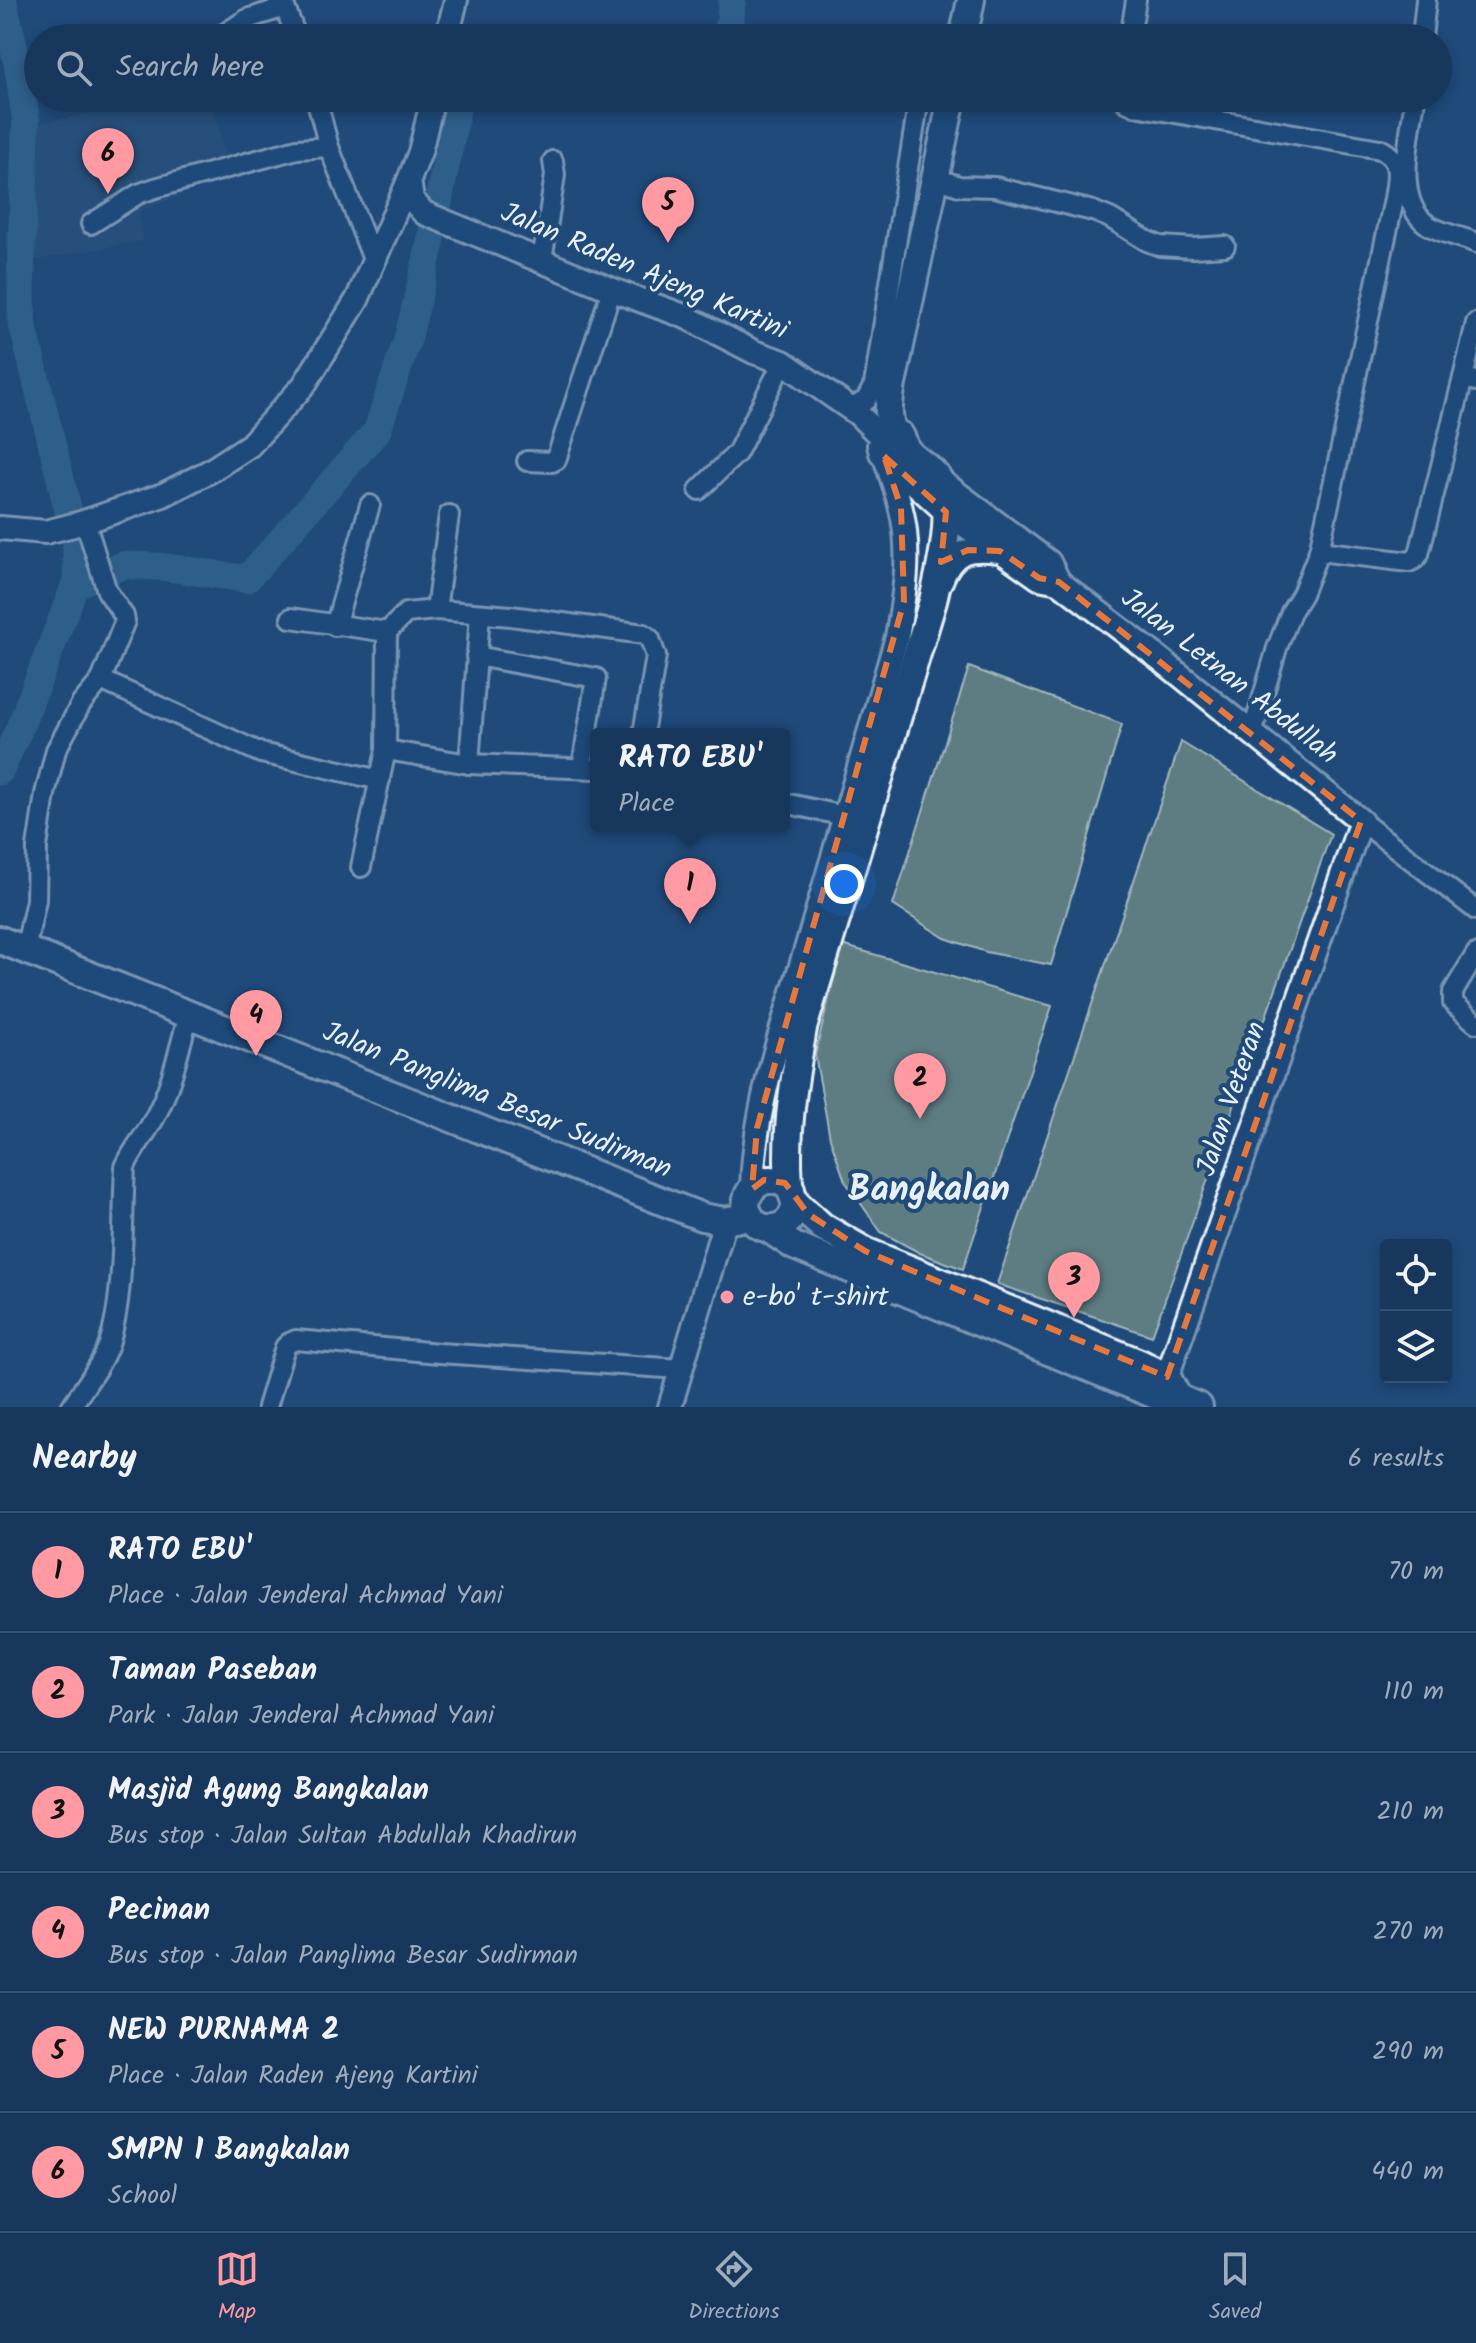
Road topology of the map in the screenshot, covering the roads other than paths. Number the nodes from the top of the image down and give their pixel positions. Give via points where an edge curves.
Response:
1 (456, 0) edge
2 (971, 0) edge
3 (1136, 0) edge
4 (1426, 0) edge
5 (284, 4) edge
6 (239, 24) edge
7 (292, 24) edge
8 (450, 24) edge
9 (966, 24) edge
10 (1132, 24) edge
11 (1423, 24) edge
12 (320, 112) edge
13 (430, 112) edge
14 (917, 112) edge
15 (949, 112) edge
16 (1169, 112) edge
17 (1414, 112) edge
18 (329, 147) junction
19 (553, 161) dead end
20 (936, 178) junction
21 (409, 180) junction
22 (425, 213) junction
23 (394, 216) junction
24 (91, 224) dead end
25 (1476, 243) edge
26 (1225, 246) dead end
27 (542, 261) junction
28 (374, 262) junction
29 (612, 289) junction
30 (1476, 323) edge
31 (783, 362) junction
32 (1470, 380) edge
33 (851, 409) junction
34 (891, 444) junction
35 (527, 461) dead end
36 (937, 478) junction
37 (699, 490) dead end
38 (370, 505) dead end
39 (946, 512) junction
40 (449, 515) dead end
41 (83, 522) junction
42 (0, 528) edge
43 (1000, 551) junction
44 (1319, 551) junction
45 (1059, 582) junction
46 (933, 601) junction
47 (436, 610) junction
48 (480, 614) junction
49 (291, 618) dead end
50 (335, 626) junction
51 (387, 632) junction
52 (476, 656) junction
53 (101, 680) junction
54 (592, 728) edge
55 (644, 728) edge
56 (1252, 734) junction
57 (386, 750) junction
58 (469, 764) junction
59 (589, 768) edge
60 (380, 780) junction
61 (790, 804) edge
62 (845, 816) junction
63 (1361, 821) junction
64 (361, 867) dead end
65 (1476, 910) edge
66 (0, 940) edge
67 (25, 951) junction
68 (1476, 954) edge
69 (189, 1014) junction
70 (1476, 1023) edge
71 (752, 1189) junction
72 (793, 1196) junction
73 (747, 1222) junction
74 (956, 1300) junction
75 (681, 1369) junction
76 (1172, 1397) edge
77 (71, 1407) edge
78 (267, 1407) edge
79 (670, 1407) edge

1 - 8 street
2 - 9 main road
3 - 10 street
4 - 11 street
5 - 6 street
5 - 7 street
12 - 18 street
13 - 21 street
14 - 33 street via 874,385 866,400
15 - 20 main road
16 - 44 street via 1380,149 1396,163 1394,199
17 - 25 street via 1407,173 1411,205 1430,226
18 - 24 street via 297,149 155,188
18 - 28 street
19 - 27 street
20 - 26 street via 1093,211 1160,246
20 - 34 main road via 892,384
21 - 22 street via 412,200
21 - 23 street
22 - 23 street
22 - 27 street, Jalan Raden Ajeng Kartini
23 - 28 street
27 - 29 street, Jalan Raden Ajeng Kartini
28 - 41 street via 357,300 304,385 250,445 163,495
29 - 31 street, Jalan Raden Ajeng Kartini
29 - 35 street via 556,460
30 - 32 street
31 - 33 street, Jalan Raden Ajeng Kartini
31 - 37 street via 737,453
32 - 44 street via 1415,559
33 - 34 street, Jalan Raden Ajeng Kartini
34 - 36 main road
34 - 39 street, Jalan Letnan Abdullah
34 - 62 street via 907,576 897,637
36 - 39 main road
36 - 45 street, Jalan Letnan Abdullah via 1049,562
38 - 50 street
39 - 43 street, Jalan Letnan Abdullah
39 - 46 main road
40 - 47 street
41 - 42 street via 46,532
41 - 53 street via 107,591 125,621
43 - 45 street, Jalan Letnan Abdullah via 1039,578
43 - 46 street via 978,548 960,553 950,562
44 - 56 street via 1277,648
45 - 56 street, Jalan Letnan Abdullah
46 - 72 main road via 803,1028 788,1142
47 - 48 street
47 - 51 street via 406,613
48 - 52 street
48 - 55 street via 646,635 656,656
49 - 50 street
50 - 51 street
51 - 57 street
52 - 54 street via 596,678
52 - 58 street
53 - 60 street via 261,753
53 - 67 street via 56,750 45,794 36,900
56 - 63 street, Jalan Letnan Abdullah
57 - 58 street
57 - 60 street
58 - 59 street
60 - 64 street
61 - 62 street
62 - 71 street via 757,1128
63 - 65 street
63 - 76 street, Jalan Veteran
66 - 67 main road, Jalan Panglima Besar Sudirman
67 - 69 main road, Jalan Panglima Besar Sudirman
68 - 70 street via 1453,992 1453,1003
69 - 73 main road, Jalan Panglima Besar Sudirman via 702,1217
69 - 77 street via 163,1100 125,1167 118,1300 109,1344
71 - 72 main road via 764,1180 779,1180
71 - 73 main road
72 - 73 main road via 788,1222 775,1228
72 - 74 main road via 840,1238
73 - 74 main road, Jalan Panglima Besar Sudirman via 794,1246
73 - 75 street
74 - 76 main road via 1140,1363
75 - 78 street via 296,1340 285,1347
75 - 79 street

